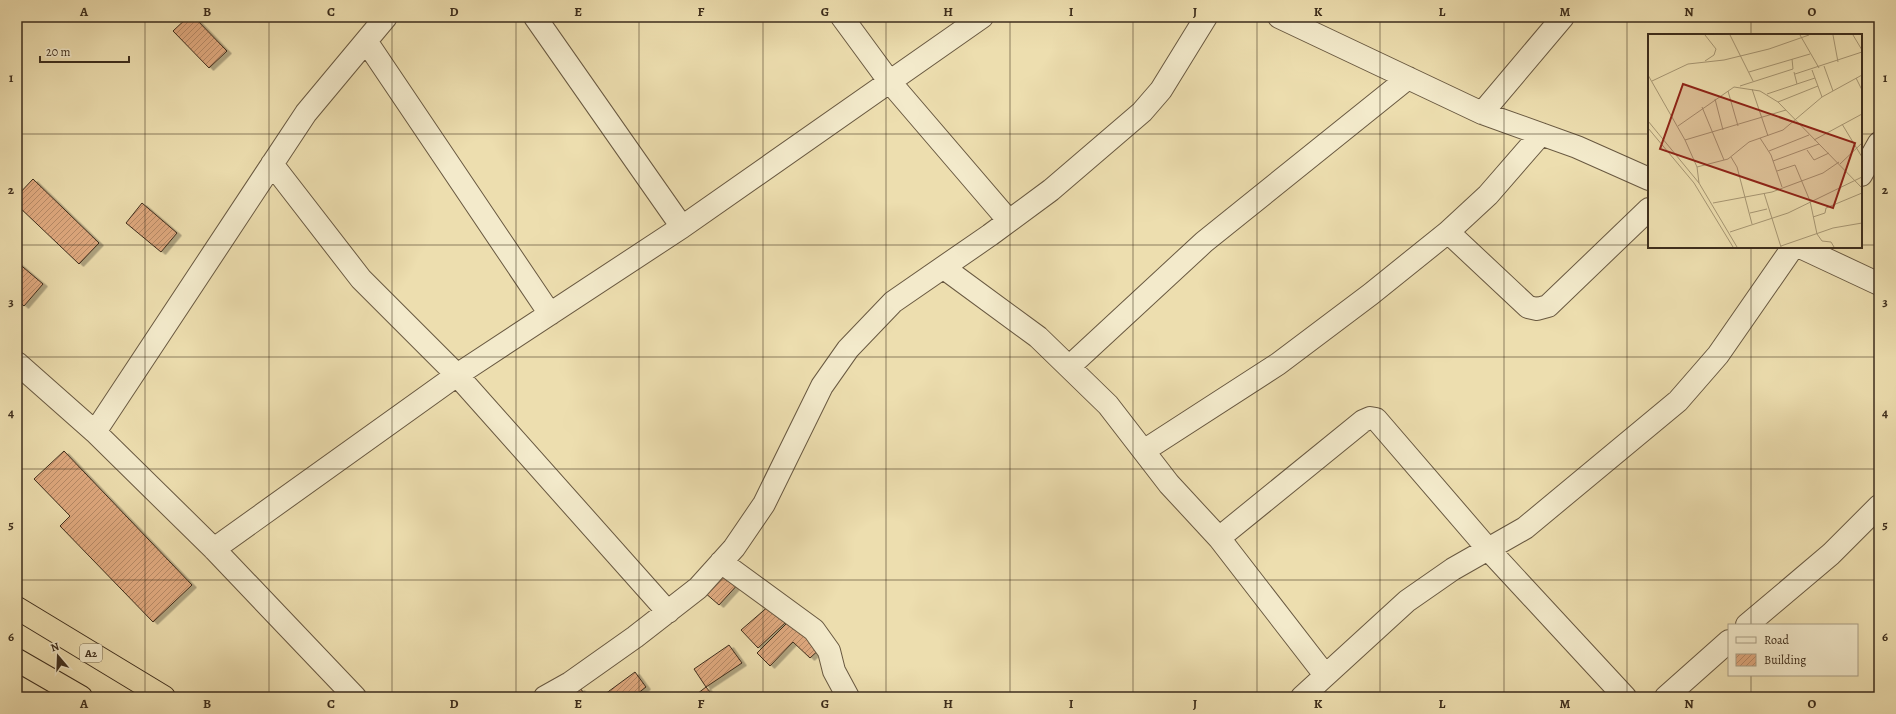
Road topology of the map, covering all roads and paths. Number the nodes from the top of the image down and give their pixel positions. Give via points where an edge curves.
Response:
1 (386, 17) edge
2 (535, 17) edge
3 (842, 17) edge
4 (982, 17) edge
5 (1206, 17) edge
6 (1279, 17) edge
7 (1563, 17) edge
8 (366, 41) junction
9 (1408, 78) junction
10 (889, 81) junction
11 (1482, 113) junction
12 (1541, 134) junction
13 (1879, 143) edge
14 (272, 164) junction
15 (1862, 173) edge
16 (1648, 179) edge
17 (1648, 210) edge
18 (1009, 222) junction
19 (682, 227) junction
20 (1448, 232) junction
21 (1792, 248) edge
22 (1812, 250) edge
23 (944, 268) junction
24 (1879, 284) edge
25 (550, 314) junction
26 (17, 363) edge
27 (1070, 366) junction
28 (457, 375) junction
29 (95, 432) junction
30 (1145, 450) junction
31 (1879, 506) edge
32 (1219, 538) junction
33 (214, 549) junction
34 (1488, 549) junction
35 (721, 562) junction
36 (17, 608) edge
37 (668, 612) junction
38 (1749, 624) edge
39 (1728, 642) edge
40 (17, 660) edge
41 (1325, 675) junction
42 (81, 697) edge
43 (164, 697) edge
44 (355, 697) edge
45 (545, 697) edge
46 (848, 697) edge
47 (1302, 697) edge
48 (1626, 697) edge
49 (1666, 697) edge

1 - 8 street
2 - 19 street
3 - 10 street
4 - 10 street
5 - 18 street via 1162,90 1142,112 1051,190
6 - 9 street
7 - 11 street
8 - 14 street via 306,113
8 - 25 street
9 - 11 street
9 - 27 street via 1204,242
10 - 18 street
10 - 19 street
11 - 12 street
12 - 16 street via 1577,146
12 - 20 street via 1488,195
13 - 15 street
14 - 28 street via 361,279
14 - 29 street
17 - 20 street via 1548,306 1536,309 1528,307
18 - 23 street
19 - 25 street
20 - 30 street via 1278,364
21 - 34 street via 1718,355 1678,401 1525,528
22 - 24 street
23 - 27 street via 1038,336
23 - 35 street via 893,302 848,349 822,386 764,504 734,548
25 - 28 street
26 - 29 street
27 - 30 street via 1108,405
28 - 33 street
28 - 37 street
29 - 33 street
30 - 32 street via 1169,484
31 - 38 street via 1831,554
32 - 34 street via 1363,421 1370,418 1376,420
32 - 41 street
33 - 44 street
34 - 41 street via 1453,569 1407,601
34 - 48 street
35 - 37 street via 698,588
35 - 46 street via 814,630 829,651 834,671
36 - 43 highway, A2
37 - 45 street via 570,683
39 - 49 street
40 - 42 highway
41 - 47 street

